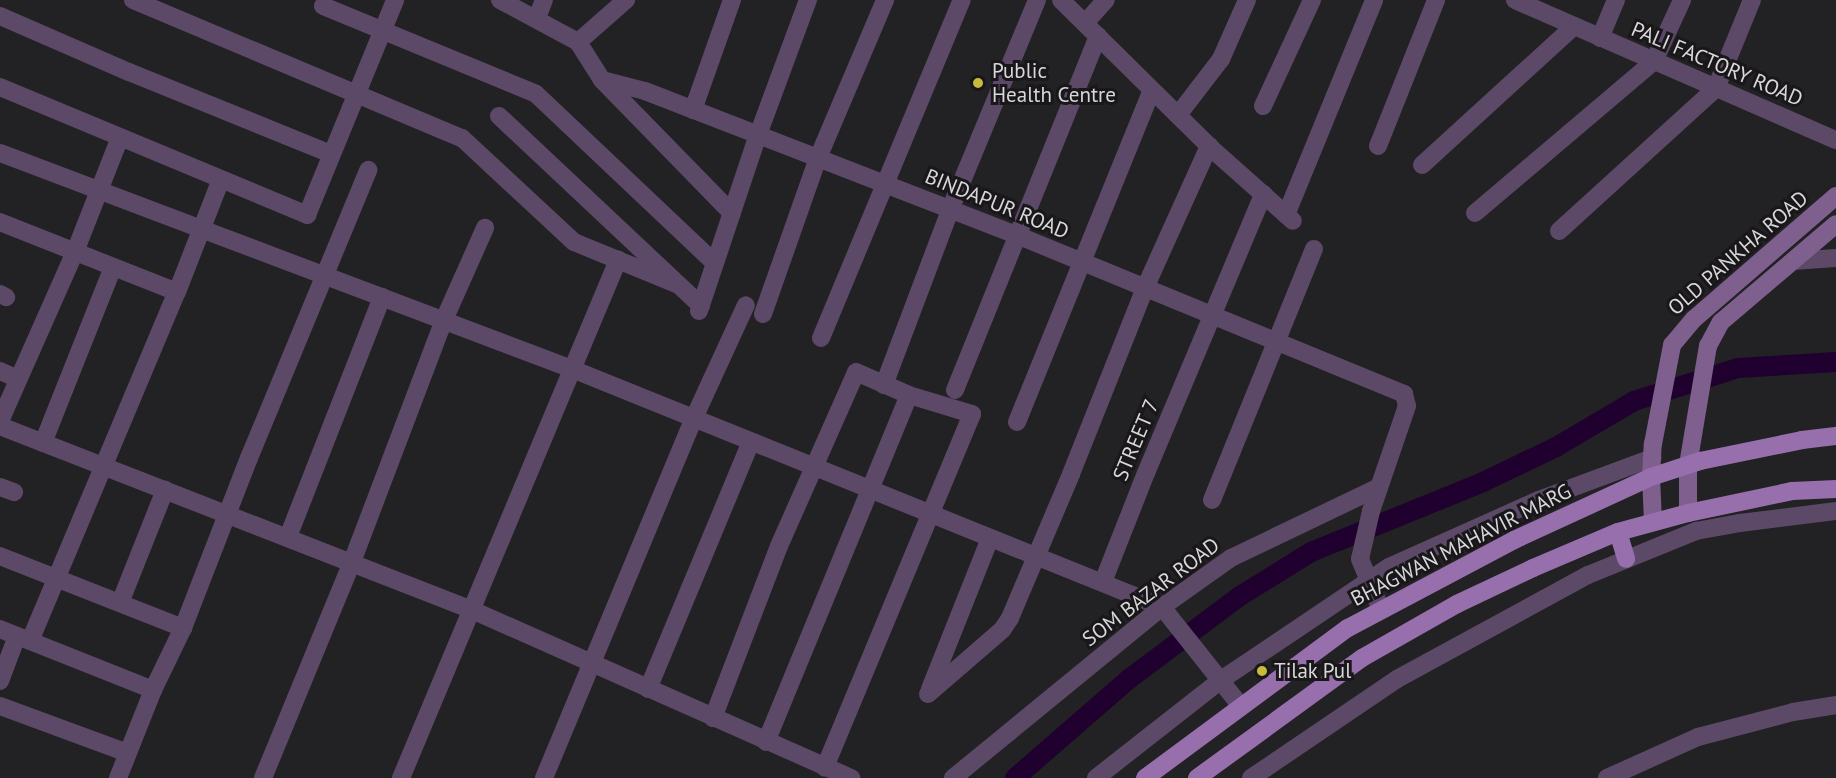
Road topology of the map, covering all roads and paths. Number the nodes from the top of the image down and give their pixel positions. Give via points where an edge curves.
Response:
1 (133, 0) edge
2 (395, 0) edge
3 (500, 0) edge
4 (544, 0) edge
5 (626, 0) edge
6 (732, 0) edge
7 (808, 0) edge
8 (885, 0) edge
9 (962, 0) edge
10 (1037, 0) edge
11 (1061, 0) edge
12 (1106, 0) edge
13 (1247, 0) edge
14 (1312, 0) edge
15 (1374, 0) edge
16 (1436, 0) edge
17 (1515, 0) edge
18 (1616, 0) edge
19 (1682, 0) edge
20 (1752, 0) edge
21 (323, 6) dead end
22 (1543, 6) edge
23 (0, 16) edge
24 (537, 18) junction
25 (1574, 27) junction
26 (1091, 30) junction
27 (383, 32) junction
28 (1600, 38) junction
29 (578, 42) junction
30 (1654, 61) junction
31 (602, 80) junction
32 (0, 87) edge
33 (1716, 88) junction
34 (1152, 90) junction
35 (357, 94) junction
36 (1263, 106) dead end
37 (693, 110) junction
38 (499, 116) dead end
39 (1178, 116) junction
40 (758, 135) junction
41 (120, 137) junction
42 (1836, 140) edge
43 (1209, 146) junction
44 (1378, 146) dead end
45 (0, 153) edge
46 (331, 154) junction
47 (818, 158) junction
48 (1422, 165) dead end
49 (368, 170) dead end
50 (221, 179) junction
51 (885, 184) junction
52 (100, 191) junction
53 (1263, 194) junction
54 (1836, 196) edge
55 (950, 210) junction
56 (732, 213) junction
57 (1475, 213) dead end
58 (0, 222) edge
59 (1836, 224) edge
60 (485, 228) dead end
61 (202, 229) junction
62 (1559, 231) dead end
63 (1017, 236) junction
64 (1314, 249) dead end
65 (75, 252) junction
66 (1836, 258) edge
67 (618, 260) junction
68 (1793, 261) junction
69 (1082, 262) junction
70 (715, 263) junction
71 (113, 267) junction
72 (324, 275) junction
73 (678, 285) junction
74 (1145, 288) junction
75 (177, 292) junction
76 (382, 297) junction
77 (746, 304) dead end
78 (763, 314) dead end
79 (1213, 316) junction
80 (444, 320) junction
81 (821, 339) dead end
82 (1276, 342) junction
83 (572, 369) junction
84 (0, 371) edge
85 (18, 379) junction
86 (884, 385) junction
87 (955, 390) dead end
88 (909, 395) junction
89 (693, 418) junction
90 (0, 421) edge
91 (1017, 422) dead end
92 (0, 426) edge
93 (1836, 436) edge
94 (751, 441) junction
95 (44, 443) junction
96 (1652, 458) junction
97 (1688, 465) junction
98 (104, 466) junction
99 (815, 467) junction
100 (1650, 477) junction
101 (1379, 487) junction
102 (1836, 489) edge
103 (165, 490) junction
104 (870, 490) junction
105 (1212, 500) dead end
106 (1836, 512) edge
107 (1688, 513) junction
108 (228, 514) junction
109 (930, 514) junction
110 (1653, 522) junction
111 (1618, 532) junction
112 (288, 537) junction
113 (990, 538) junction
114 (0, 555) edge
115 (1036, 557) junction
116 (1626, 559) junction
117 (352, 562) junction
118 (56, 578) junction
119 (1367, 580) junction
120 (1103, 582) junction
121 (120, 603) junction
122 (472, 610) junction
123 (1381, 610) junction
124 (1167, 612) junction
125 (183, 628) junction
126 (0, 629) edge
127 (24, 638) junction
128 (591, 664) junction
129 (0, 681) edge
130 (1221, 681) junction
131 (648, 689) junction
132 (153, 690) junction
133 (1240, 705) junction
134 (1836, 705) edge
135 (0, 706) edge
136 (714, 718) junction
137 (766, 742) junction
138 (128, 753) junction
139 (825, 768) junction
140 (118, 778) edge
141 (263, 778) edge
142 (401, 778) edge
143 (544, 778) edge
144 (852, 778) edge
145 (953, 778) edge
146 (1096, 778) edge
147 (1145, 778) edge
148 (1197, 778) edge
149 (1251, 778) edge
150 (1607, 778) edge

1 - 35 street
2 - 27 street
3 - 24 street
4 - 24 street
5 - 29 street
6 - 37 street
7 - 40 street
8 - 47 street
9 - 51 street
10 - 55 street
11 - 26 street
12 - 26 street
13 - 39 street via 1221,59
14 - 36 street
15 - 53 street via 1290,218
16 - 44 street
17 - 22 street, PALI FACTORY ROAD
18 - 28 street
19 - 30 street
20 - 33 street
21 - 27 street
22 - 25 street, PALI FACTORY ROAD
23 - 46 street
24 - 29 street
25 - 28 street, PALI FACTORY ROAD
25 - 48 street
26 - 34 street
26 - 63 street
27 - 35 street
27 - 70 street via 536,94
28 - 30 street, PALI FACTORY ROAD
29 - 31 street
30 - 33 street, PALI FACTORY ROAD
30 - 57 street
31 - 37 street, BINDAPUR ROAD
31 - 56 street
32 - 41 street
33 - 42 street, PALI FACTORY ROAD
33 - 62 street
34 - 39 street
34 - 69 street
35 - 46 street
35 - 67 street via 462,138 574,242
37 - 40 street, BINDAPUR ROAD
38 - 73 street
39 - 43 street
40 - 47 street, BINDAPUR ROAD
40 - 56 street
41 - 50 street
41 - 52 street
43 - 53 street
43 - 74 street
45 - 52 street
46 - 50 street via 307,215
47 - 51 street, BINDAPUR ROAD
47 - 78 street
49 - 72 street
50 - 61 street
51 - 55 street, BINDAPUR ROAD
51 - 81 street
52 - 61 street
52 - 65 street
53 - 79 street, STREET 7
54 - 96 street, OLD PANKHA ROAD via 1694,319 1672,345
55 - 63 street, BINDAPUR ROAD
55 - 86 street
56 - 70 street
58 - 65 street
59 - 68 street, OLD PANKHA ROAD
60 - 80 street
61 - 72 street
61 - 75 street
63 - 69 street, BINDAPUR ROAD
63 - 87 street
64 - 82 street
65 - 71 street
65 - 85 street
66 - 68 street
67 - 73 street
67 - 83 street
68 - 97 street, OLD PANKHA ROAD via 1721,322 1708,346
69 - 74 street, BINDAPUR ROAD
69 - 91 street
70 - 73 street via 700,309
71 - 75 street
71 - 95 street
72 - 76 street
72 - 108 street
74 - 79 street, BINDAPUR ROAD
74 - 115 street
75 - 98 street
76 - 80 street
76 - 112 street
77 - 89 street
79 - 82 street, BINDAPUR ROAD
79 - 120 street, STREET 7
80 - 83 street
80 - 117 street
82 - 101 street, BINDAPUR ROAD via 1404,394 1407,406
82 - 105 street
83 - 89 street
83 - 122 street
84 - 85 street
85 - 90 street
86 - 88 street
86 - 99 street via 856,372
88 - 104 street
88 - 109 street via 972,414
89 - 94 street
89 - 128 street
92 - 95 street
93 - 97 main road, BHAGWAN MAHAVIR MARG
94 - 99 street
94 - 131 street
95 - 98 street
96 - 100 street, OLD PANKHA ROAD
96 - 119 street via 1539,500
97 - 100 main road, BHAGWAN MAHAVIR MARG
97 - 107 street, OLD PANKHA ROAD
98 - 103 street
98 - 118 street
99 - 104 street
99 - 136 street via 779,546
100 - 110 street, OLD PANKHA ROAD
100 - 123 main road, BHAGWAN MAHAVIR MARG via 1514,540
101 - 119 street via 1360,559
101 - 124 street, SOM BAZAR ROAD via 1252,546
102 - 107 main road via 1792,491
103 - 108 street
103 - 121 street
104 - 109 street
104 - 137 street
106 - 116 street via 1705,529
107 - 110 main road
108 - 112 street
108 - 125 street
109 - 113 street
109 - 139 street
110 - 111 main road
111 - 116 main road
111 - 148 main road via 1457,604 1362,658
112 - 117 street
113 - 115 street
113 - 115 street via 928,694 1002,630
114 - 118 street
115 - 120 street
116 - 149 street via 1563,587 1397,679
117 - 122 street
117 - 141 street
118 - 121 street
118 - 127 street
119 - 123 street
119 - 130 street
120 - 124 street
121 - 125 street
122 - 128 street
122 - 142 street
123 - 133 main road, BHAGWAN MAHAVIR MARG via 1348,628
124 - 130 street
124 - 145 street, SOM BAZAR ROAD
125 - 132 street
126 - 127 street
127 - 129 street
127 - 132 street
128 - 131 street
128 - 143 street
130 - 133 street
130 - 146 street
131 - 136 street
132 - 138 street
133 - 147 main road, BHAGWAN MAHAVIR MARG
134 - 150 street via 1698,737
135 - 138 street
136 - 137 street
137 - 139 street
138 - 140 street
139 - 144 street

